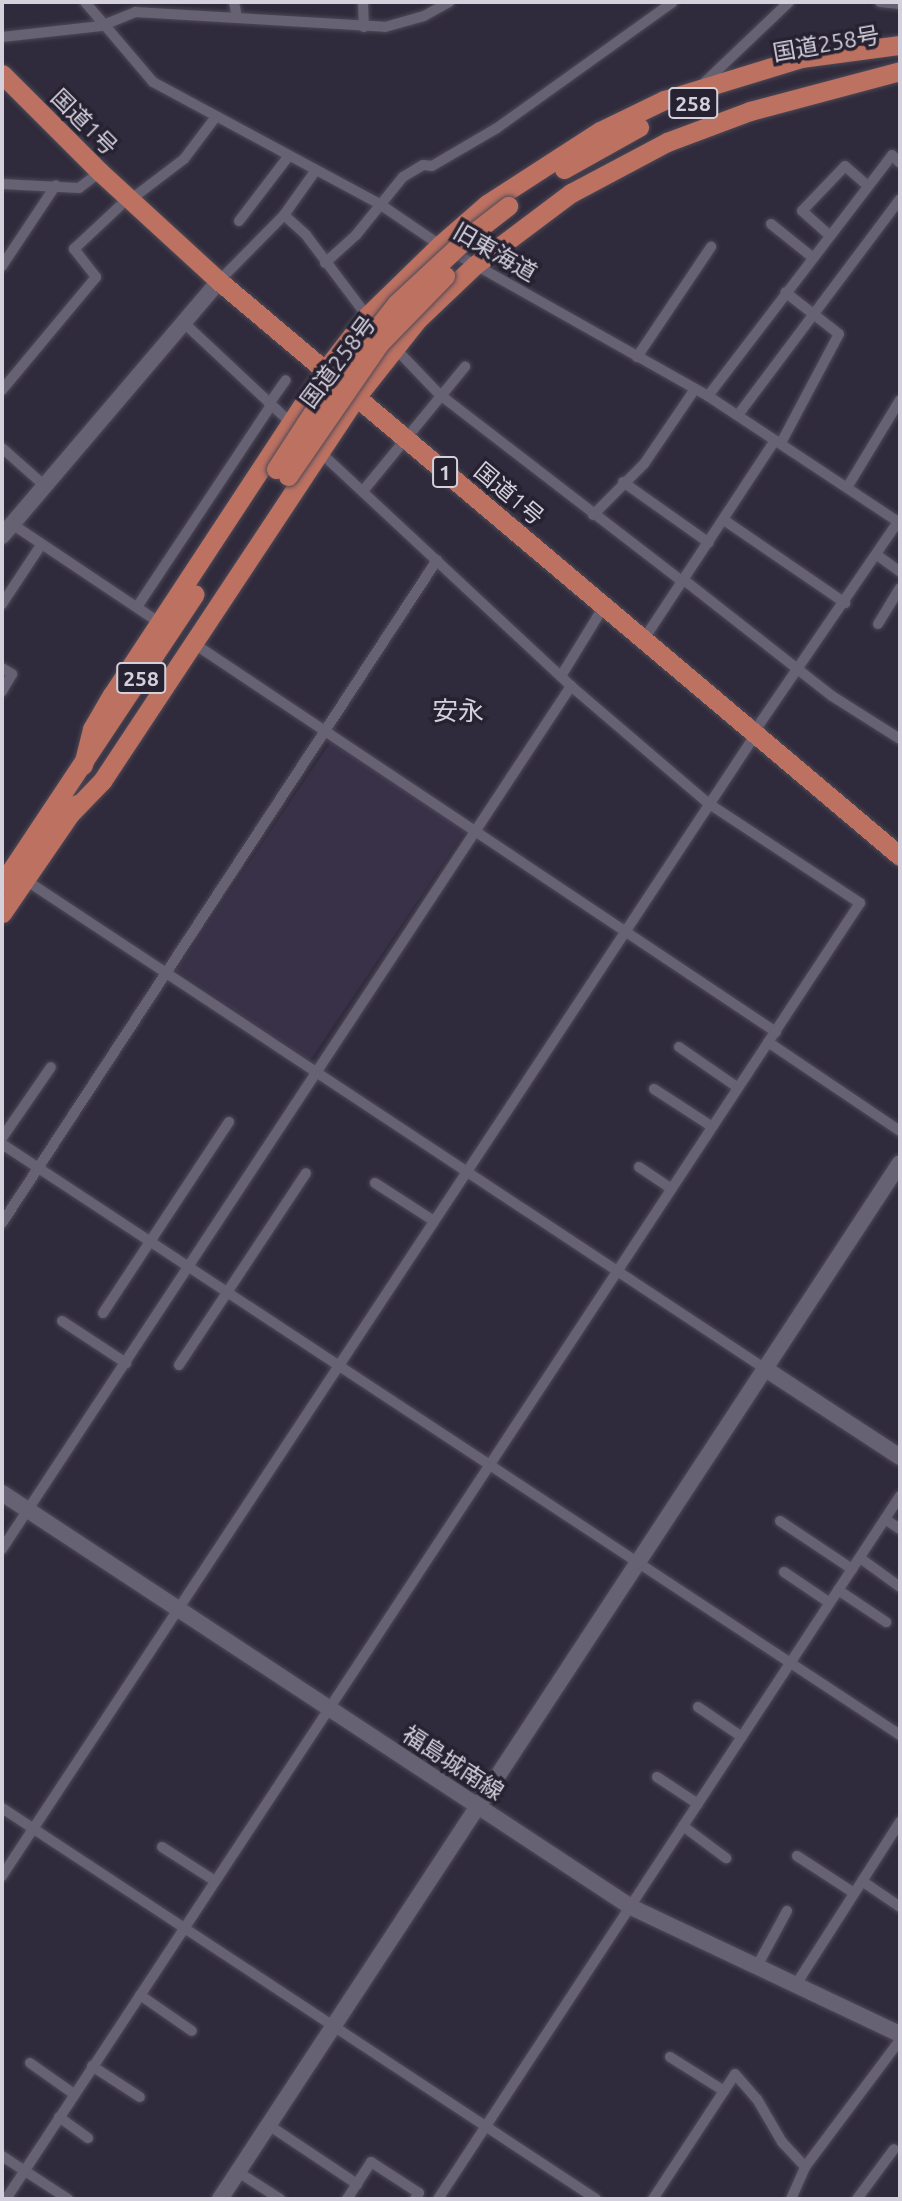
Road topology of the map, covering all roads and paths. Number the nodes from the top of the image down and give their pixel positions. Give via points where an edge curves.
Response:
1 (85, 2) edge
2 (233, 2) edge
3 (363, 2) edge
4 (449, 2) edge
5 (673, 2) edge
6 (789, 2) edge
7 (880, 2) edge
8 (900, 4) edge
9 (136, 7) edge
10 (237, 18) junction
11 (102, 26) junction
12 (364, 27) junction
13 (2, 37) edge
14 (900, 45) edge
15 (900, 56) edge
16 (900, 71) edge
17 (2, 74) edge
18 (699, 88) junction
19 (215, 118) junction
20 (288, 157) junction
21 (900, 163) edge
22 (316, 170) junction
23 (100, 173) junction
24 (2, 184) edge
25 (56, 186) junction
26 (868, 186) junction
27 (138, 194) dead end
28 (900, 199) edge
29 (381, 205) junction
30 (120, 206) dead end
31 (512, 211) junction
32 (284, 215) junction
33 (239, 221) dead end
34 (771, 224) dead end
35 (829, 235) junction
36 (440, 244) junction
37 (711, 247) dead end
38 (812, 257) junction
39 (325, 263) junction
40 (2, 265) edge
41 (475, 265) junction
42 (219, 281) junction
43 (785, 292) junction
44 (812, 312) junction
45 (367, 317) junction
46 (183, 322) junction
47 (394, 347) junction
48 (637, 357) junction
49 (465, 367) dead end
50 (326, 369) junction
51 (286, 380) dead end
52 (695, 389) junction
53 (2, 390) edge
54 (439, 394) junction
55 (357, 396) junction
56 (708, 396) junction
57 (900, 400) edge
58 (270, 405) junction
59 (738, 415) junction
60 (290, 423) junction
61 (405, 438) junction
62 (778, 442) junction
63 (2, 448) edge
64 (319, 451) junction
65 (282, 473) junction
66 (623, 482) junction
67 (45, 486) junction
68 (848, 486) junction
69 (363, 491) junction
70 (593, 515) junction
71 (724, 520) junction
72 (899, 523) edge
73 (7, 530) edge
74 (709, 543) junction
75 (41, 545) junction
76 (877, 555) junction
77 (437, 560) junction
78 (900, 572) edge
79 (684, 581) junction
80 (900, 588) edge
81 (845, 603) junction
82 (2, 604) edge
83 (604, 606) junction
84 (137, 607) junction
85 (160, 623) junction
86 (878, 624) dead end
87 (644, 639) junction
88 (193, 643) junction
89 (2, 668) edge
90 (798, 669) junction
91 (561, 676) junction
92 (571, 686) junction
93 (2, 691) edge
94 (326, 733) junction
95 (755, 733) junction
96 (900, 739) edge
97 (83, 765) junction
98 (709, 804) junction
99 (71, 813) junction
100 (475, 830) junction
101 (900, 856) edge
102 (10, 875) edge
103 (2, 913) edge
104 (625, 929) junction
105 (167, 975) junction
106 (776, 1032) junction
107 (768, 1042) junction
108 (679, 1047) dead end
109 (51, 1067) dead end
110 (316, 1072) junction
111 (737, 1087) junction
112 (654, 1089) dead end
113 (229, 1122) dead end
114 (711, 1126) junction
115 (900, 1131) edge
116 (2, 1138) edge
117 (2, 1144) edge
118 (900, 1163) edge
119 (639, 1167) dead end
120 (38, 1168) junction
121 (467, 1171) junction
122 (306, 1172) dead end
123 (375, 1183) dead end
124 (670, 1188) junction
125 (433, 1221) junction
126 (2, 1223) edge
127 (150, 1241) junction
128 (189, 1267) junction
129 (617, 1269) junction
130 (227, 1292) junction
131 (103, 1313) dead end
132 (62, 1321) dead end
133 (125, 1363) junction
134 (179, 1364) dead end
135 (338, 1365) junction
136 (767, 1370) junction
137 (900, 1457) edge
138 (489, 1464) junction
139 (2, 1493) edge
140 (900, 1496) edge
141 (27, 1510) junction
142 (885, 1519) junction
143 (780, 1521) dead end
144 (900, 1529) edge
145 (2, 1549) edge
146 (860, 1558) junction
147 (639, 1563) junction
148 (852, 1569) junction
149 (784, 1572) dead end
150 (900, 1587) edge
151 (838, 1590) junction
152 (830, 1603) junction
153 (178, 1609) junction
154 (886, 1622) dead end
155 (791, 1663) junction
156 (698, 1707) dead end
157 (328, 1708) junction
158 (900, 1735) edge
159 (742, 1737) junction
160 (657, 1777) dead end
161 (698, 1804) junction
162 (2, 1808) edge
163 (480, 1808) junction
164 (900, 1822) edge
165 (683, 1826) junction
166 (33, 1828) junction
167 (162, 1847) dead end
168 (797, 1856) dead end
169 (726, 1858) dead end
170 (2, 1876) edge
171 (215, 1881) junction
172 (862, 1881) junction
173 (854, 1893) junction
174 (631, 1906) junction
175 (900, 1907) edge
176 (788, 1911) dead end
177 (184, 1929) junction
178 (756, 1968) junction
179 (795, 1986) junction
180 (140, 1995) junction
181 (334, 2028) junction
182 (192, 2031) dead end
183 (900, 2037) edge
184 (670, 2057) dead end
185 (30, 2063) dead end
186 (92, 2066) junction
187 (724, 2091) junction
188 (75, 2094) junction
189 (140, 2097) dead end
190 (59, 2117) junction
191 (270, 2126) junction
192 (486, 2127) junction
193 (88, 2138) dead end
194 (894, 2149) dead end
195 (2, 2156) edge
196 (805, 2167) junction
197 (25, 2171) junction
198 (238, 2172) junction
199 (357, 2184) junction
200 (6, 2199) edge
201 (68, 2199) edge
202 (220, 2199) edge
203 (280, 2199) edge
204 (347, 2199) edge
205 (415, 2199) edge
206 (438, 2199) edge
207 (596, 2199) edge
208 (653, 2199) edge
209 (791, 2199) edge
210 (857, 2199) edge

1 - 11 street, 旧東海道
2 - 10 street
3 - 12 street
4 - 12 street via 396,26
5 - 29 street via 497,128 432,166 423,165 402,177
6 - 18 street
7 - 8 street
9 - 10 street
9 - 11 street
10 - 12 street
11 - 13 street
11 - 19 street, 旧東海道 via 153,82
14 - 18 highway via 801,58
15 - 31 highway, 国道258号 / 258 via 779,76 704,99 618,137
16 - 31 highway, 国道258号 / 258 via 816,82 742,101 621,150
16 - 41 highway via 750,111 667,142 563,198
17 - 23 highway, 国道1号 / 1
18 - 36 highway via 600,131 487,204
19 - 20 street, 旧東海道
19 - 27 street via 184,159
20 - 22 street, 旧東海道
20 - 33 street
21 - 26 street via 892,155
22 - 29 street, 旧東海道
22 - 32 street
23 - 25 street via 79,188
23 - 42 highway, 国道1号 / 1
24 - 25 street
25 - 40 street
26 - 35 street
26 - 35 street via 845,166 802,211
28 - 44 street
29 - 36 street, 旧東海道
29 - 39 street
30 - 53 street via 74,249 96,277
31 - 65 highway, 国道258号 / 258, bridge via 468,237 396,304 324,394
32 - 39 street via 306,235
32 - 42 street
34 - 38 street
35 - 38 street
36 - 41 street, 旧東海道
36 - 45 highway
37 - 48 street
38 - 43 street
39 - 45 street
41 - 47 highway
41 - 48 street, 旧東海道
42 - 46 street
42 - 50 highway, 国道1号 / 1
43 - 44 street
43 - 56 street
44 - 59 street
44 - 62 street via 839,334
45 - 50 highway
46 - 58 street
46 - 67 street
47 - 54 street
47 - 55 highway
48 - 52 street, 旧東海道
49 - 54 street
50 - 55 highway, 国道1号 / 1
50 - 60 highway
51 - 58 street
52 - 56 street, 旧東海道
52 - 66 street via 643,464
54 - 61 street
54 - 70 street
55 - 61 highway, 国道1号 / 1
55 - 64 highway
56 - 59 street, 旧東海道
57 - 68 street
58 - 60 street
58 - 84 street
59 - 62 street, 旧東海道
60 - 85 highway
61 - 69 street
61 - 83 highway, 国道1号 / 1
62 - 68 street, 旧東海道
62 - 71 street
63 - 67 street
64 - 69 street
64 - 88 highway
65 - 97 highway, 国道258号 / 258
65 - 99 highway, 国道258号 / 258
66 - 70 street
66 - 74 street
67 - 73 street
68 - 72 street, 旧東海道
69 - 77 street
70 - 79 street
71 - 74 street
71 - 81 street
72 - 76 street
73 - 75 street
74 - 79 street
75 - 82 street
75 - 84 street
76 - 78 street
76 - 81 street
77 - 91 street
77 - 94 street
79 - 87 street
79 - 90 street
80 - 86 street
81 - 90 street
83 - 87 highway, 国道1号 / 1
83 - 91 street
84 - 85 street
85 - 97 highway via 92,729
87 - 95 highway, 国道1号 / 1
88 - 94 street
88 - 99 highway via 102,781
89 - 93 street via 12,674
90 - 95 street
90 - 96 street
91 - 92 street
92 - 98 street
92 - 100 street
94 - 100 street
94 - 105 street
95 - 98 street
95 - 101 highway, 国道1号 / 1
97 - 102 highway, 国道258号 / 258
98 - 104 street
98 - 106 street via 860,903
99 - 102 highway, 国道258号 / 258
100 - 104 street
100 - 110 street
102 - 103 highway, 国道258号 / 258
102 - 105 street
104 - 106 street
104 - 121 street
105 - 110 street
105 - 120 street
106 - 107 street
107 - 111 street
107 - 115 street
108 - 111 street
109 - 116 street
110 - 121 street
110 - 128 street
111 - 114 street
112 - 114 street
113 - 127 street
114 - 124 street
117 - 120 street
118 - 136 street
119 - 124 street
120 - 126 street
120 - 127 street
121 - 125 street
121 - 129 street
122 - 130 street
123 - 125 street
124 - 129 street
125 - 135 street
127 - 128 street
127 - 131 street
128 - 130 street
128 - 133 street
129 - 136 street
129 - 138 street
130 - 134 street
130 - 135 street
132 - 133 street
133 - 141 street
135 - 138 street
135 - 153 street
136 - 137 street
136 - 147 street
138 - 147 street
138 - 157 street
139 - 141 street, 福島城南線
140 - 142 street
141 - 145 street
141 - 153 street, 福島城南線
142 - 144 street
142 - 146 street
143 - 148 street
146 - 148 street
146 - 150 street
147 - 155 street
147 - 163 street
148 - 151 street
149 - 152 street
151 - 152 street
151 - 154 street
152 - 155 street
153 - 157 street, 福島城南線
153 - 166 street
155 - 158 street
155 - 159 street
156 - 159 street
157 - 163 street, 福島城南線
157 - 171 street
159 - 161 street
160 - 161 street
161 - 165 street
162 - 166 street
163 - 174 street, 福島城南線
163 - 181 street
164 - 172 street
165 - 169 street
165 - 174 street
166 - 170 street
166 - 177 street
167 - 171 street
168 - 173 street
171 - 177 street
172 - 173 street
172 - 175 street
173 - 179 street
174 - 178 street, 福島城南線
174 - 192 street
176 - 178 street
177 - 180 street
177 - 181 street
178 - 179 street, 福島城南線
179 - 183 street, 福島城南線
180 - 182 street
180 - 186 street
181 - 191 street
181 - 192 street
183 - 196 street
184 - 187 street
185 - 188 street
186 - 188 street
186 - 189 street
187 - 196 street via 735,2074
187 - 208 street
188 - 190 street
190 - 193 street
190 - 197 street
191 - 198 street
191 - 199 street
192 - 206 street
192 - 207 street
194 - 210 street
195 - 197 street
196 - 209 street
197 - 200 street
197 - 201 street
198 - 202 street
198 - 203 street
199 - 204 street
199 - 205 street via 371,2162 419,2193

